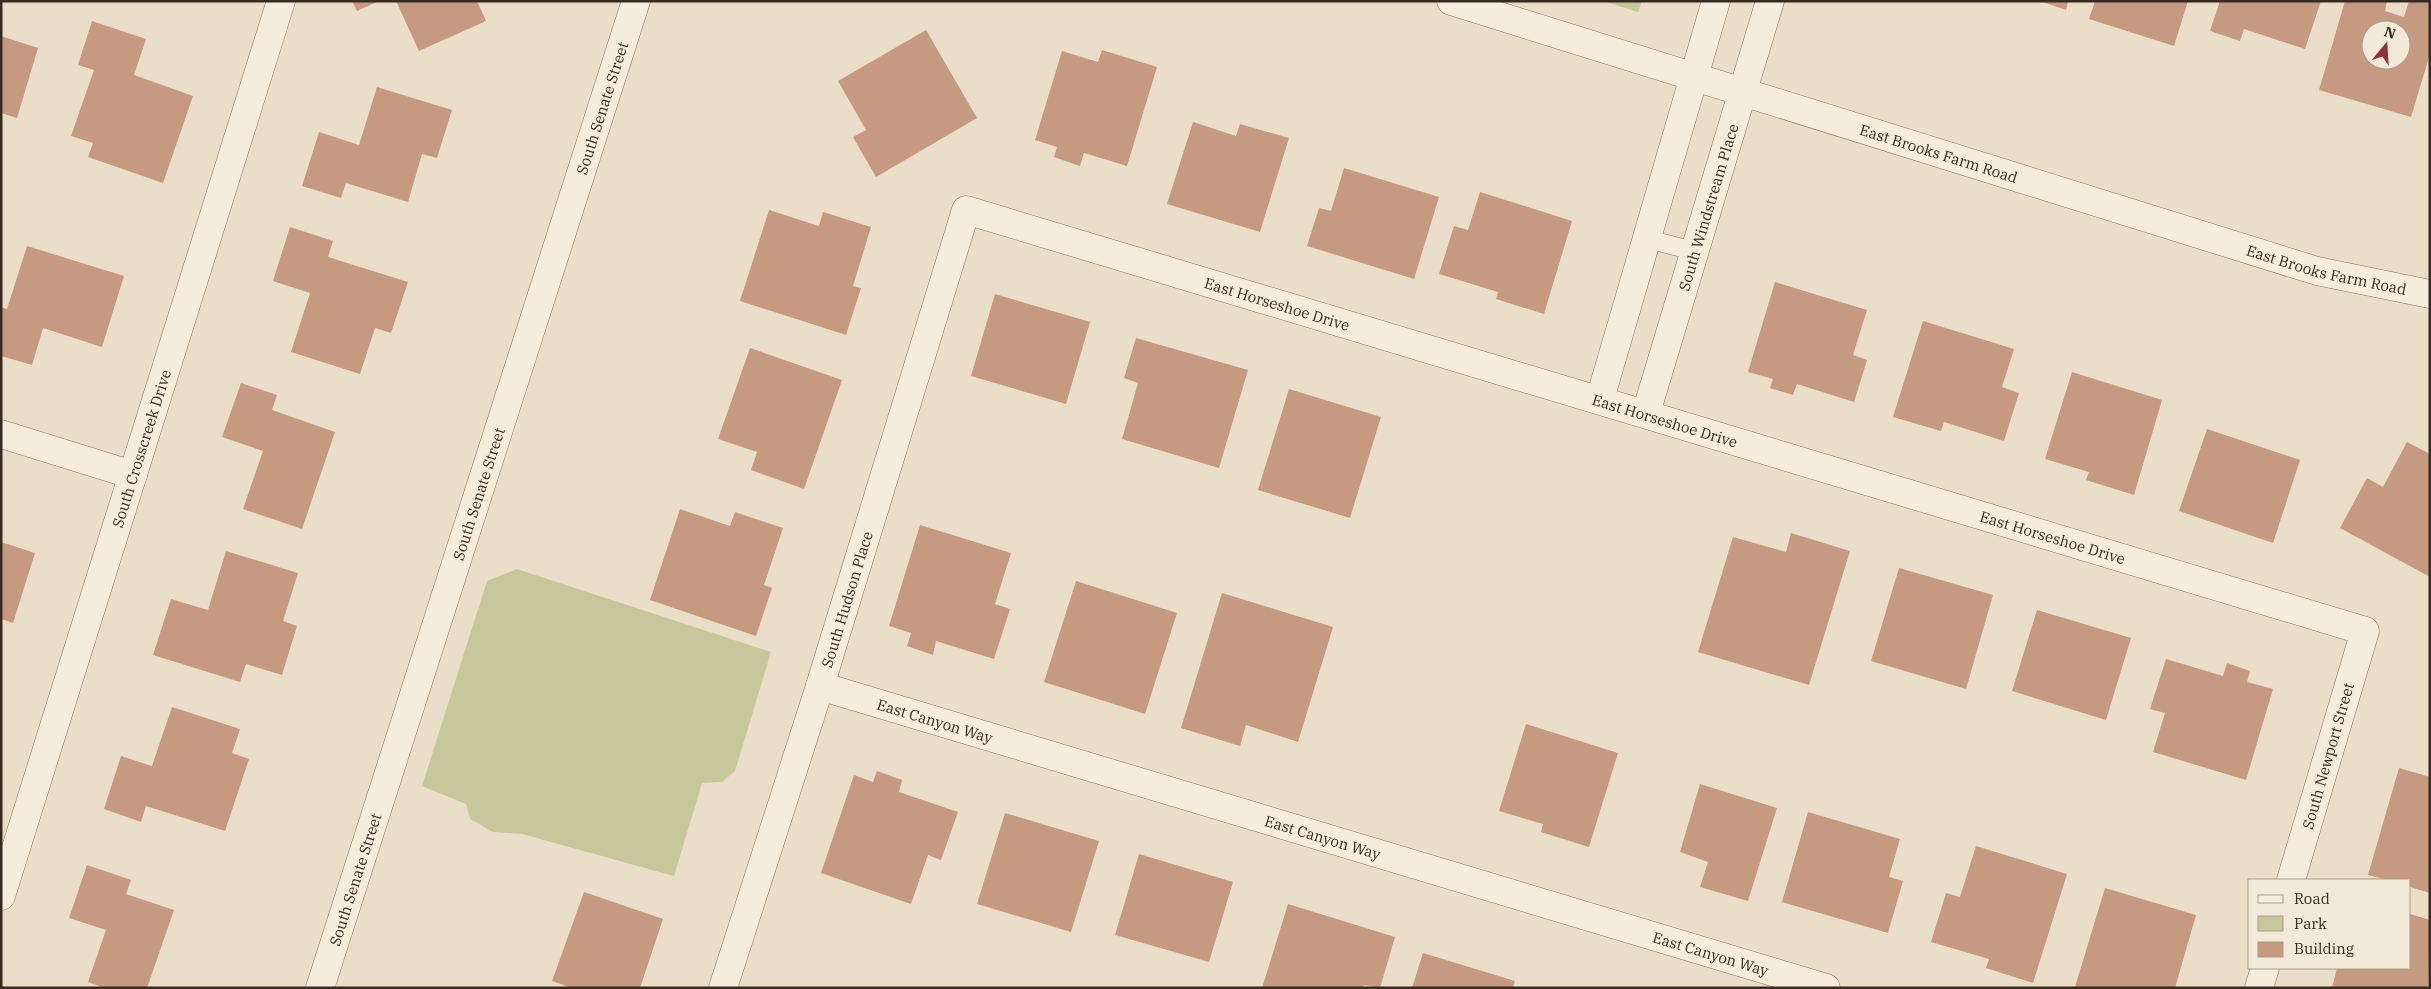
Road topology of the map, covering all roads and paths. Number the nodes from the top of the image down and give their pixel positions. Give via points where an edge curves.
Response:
1 (281, 1) edge
2 (636, 1) edge
3 (1452, 1) edge
4 (1716, 1) edge
5 (1770, 1) edge
6 (1694, 76) junction
7 (1743, 90) junction
8 (966, 210) joint
9 (1647, 239) junction
10 (1694, 251) junction
11 (2430, 294) edge
12 (1600, 400) junction
13 (1646, 413) junction
14 (1, 434) edge
15 (133, 475) junction
16 (2365, 631) joint
17 (820, 686) junction
18 (2291, 879) edge
19 (1, 896) edge
20 (2265, 969) edge
21 (320, 988) edge
22 (723, 988) edge
23 (1826, 988) edge
24 (2259, 988) edge

1 - 15 street, South Crosscreek Drive
2 - 21 street, South Senate Street
3 - 6 street, East Brooks Farm Road
4 - 6 street
5 - 7 street, South Windstream Place
6 - 7 street, East Brooks Farm Road
6 - 9 street
7 - 10 street, South Windstream Place
7 - 11 street, East Brooks Farm Road via 2317,270
8 - 12 street, East Horseshoe Drive
8 - 17 street, South Hudson Place
9 - 10 lane
9 - 12 street
10 - 13 street, South Windstream Place
12 - 13 street, East Horseshoe Drive
13 - 16 street, East Horseshoe Drive
14 - 15 street
15 - 19 street, South Crosscreek Drive
16 - 18 street, South Newport Street
17 - 22 street, South Hudson Place
17 - 23 street, East Canyon Way
20 - 24 street

